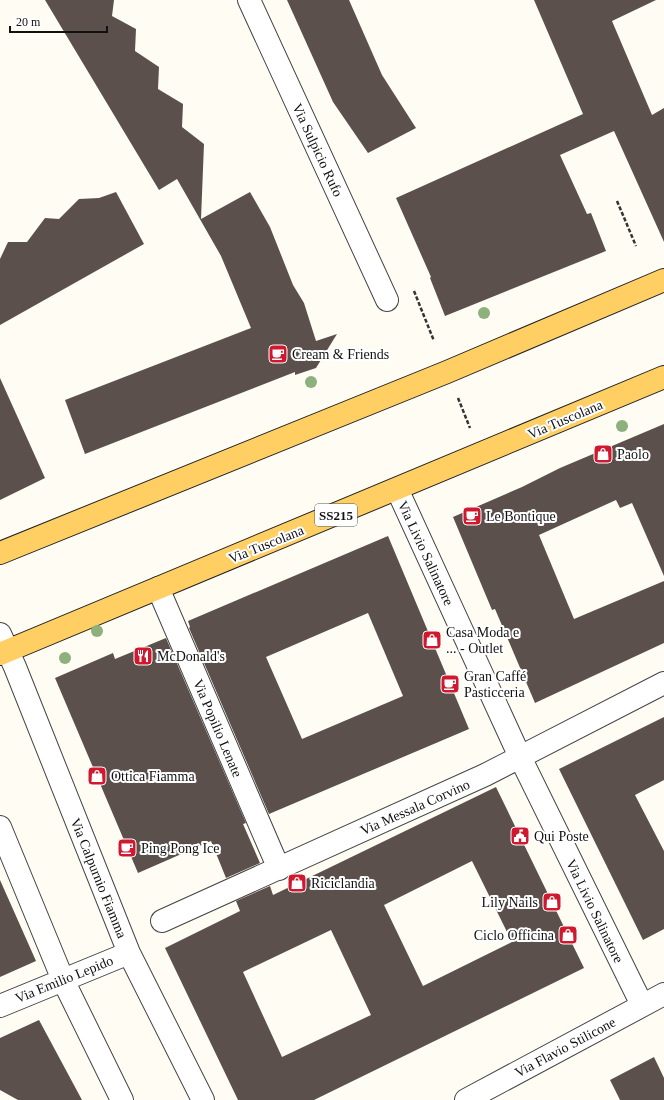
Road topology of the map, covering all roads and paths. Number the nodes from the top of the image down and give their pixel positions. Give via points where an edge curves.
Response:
1 (249, 0) edge
2 (617, 201) dead end
3 (636, 246) dead end
4 (664, 280) edge
5 (416, 294) dead end
6 (386, 300) dead end
7 (434, 341) dead end
8 (664, 377) edge
9 (455, 391) dead end
10 (472, 432) dead end
11 (397, 490) junction
12 (0, 553) edge
13 (158, 588) junction
14 (3, 646) edge
15 (664, 683) edge
16 (520, 757) junction
17 (0, 827) edge
18 (278, 869) junction
19 (162, 921) dead end
20 (129, 953) junction
21 (62, 980) junction
22 (664, 994) edge
23 (0, 1006) edge
24 (642, 1006) junction
25 (122, 1100) edge
26 (203, 1100) edge
27 (466, 1100) edge

1 - 6 street, Via Sulpicio Rufo
2 - 3 path
4 - 12 main road via 447,372
5 - 7 path
8 - 11 main road, Via Tuscolana / SS215
9 - 10 path
11 - 13 main road, Via Tuscolana / SS215
11 - 16 street, Via Livio Salinatore
13 - 14 main road, Via Tuscolana / SS215
13 - 18 street, Via Popilio Lenate
14 - 20 street, Via Calpurnio Fiamma
15 - 16 street, Via Messala Corvino
16 - 18 street, Via Messala Corvino
16 - 24 street, Via Livio Salinatore
17 - 21 street
18 - 19 street, Via Messala Corvino
20 - 21 street, Via Emilio Lepido
20 - 26 street, Via Calpurnio Fiamma
21 - 23 street, Via Emilio Lepido
21 - 25 street
22 - 24 street, Via Flavio Stilicone
24 - 27 street, Via Flavio Stilicone

